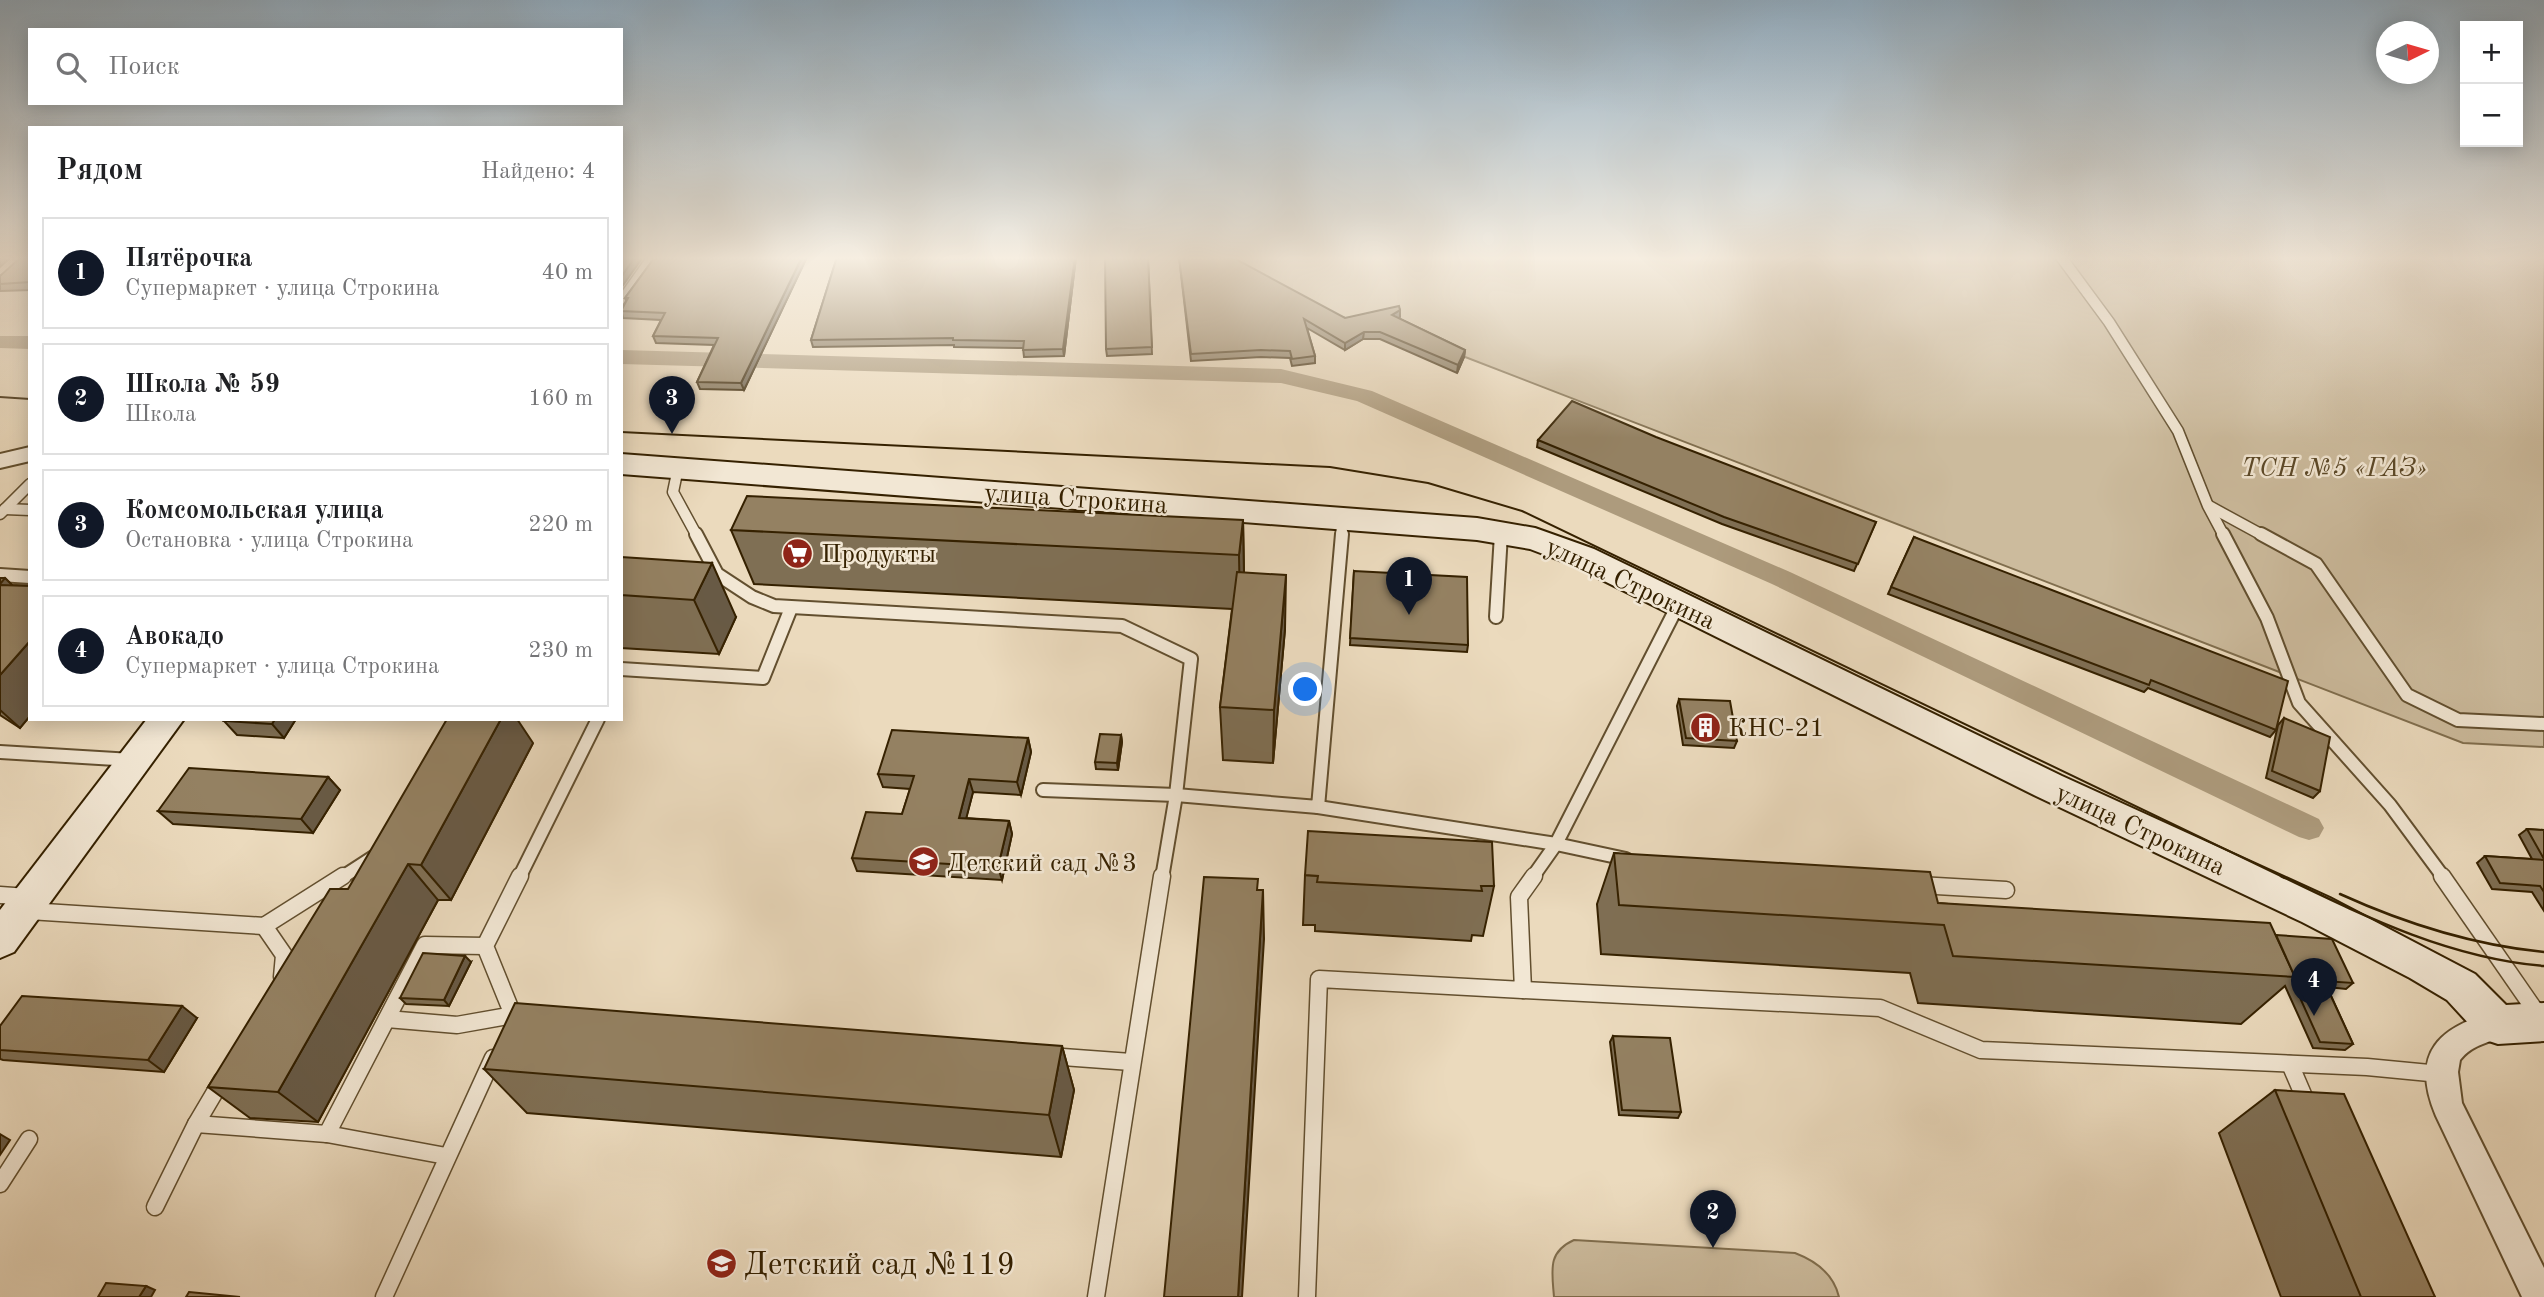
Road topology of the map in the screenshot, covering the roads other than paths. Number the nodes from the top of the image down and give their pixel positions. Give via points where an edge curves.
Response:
1 (2106, 318) edge
2 (28, 454) edge
3 (0, 461) edge
4 (623, 464) edge
5 (678, 468) junction
6 (28, 486) edge
7 (2208, 506) junction
8 (28, 510) edge
9 (2, 512) edge
10 (1343, 517) junction
11 (1501, 531) junction
12 (0, 575) edge
13 (28, 577) edge
14 (1679, 603) junction
15 (791, 608) junction
16 (1496, 617) dead end
17 (623, 670) edge
18 (165, 721) edge
19 (597, 721) edge
20 (2544, 724) edge
21 (0, 752) edge
22 (136, 760) junction
23 (1043, 790) dead end
24 (1176, 795) junction
25 (1318, 807) junction
26 (1556, 844) junction
27 (384, 850) edge
28 (1636, 862) edge
29 (1910, 885) edge
30 (2006, 890) dead end
31 (18, 901) edge
32 (264, 926) junction
33 (0, 940) edge
34 (485, 946) junction
35 (278, 987) edge
36 (1523, 990) junction
37 (520, 1016) junction
38 (387, 1019) junction
39 (2543, 1022) edge
40 (2498, 1025) junction
41 (1035, 1055) edge
42 (1131, 1062) junction
43 (2290, 1064) junction
44 (230, 1067) edge
45 (2440, 1074) junction
46 (196, 1124) junction
47 (2316, 1125) edge
48 (327, 1134) junction
49 (29, 1139) dead end
50 (446, 1156) junction
51 (0, 1184) edge
52 (155, 1207) dead end
53 (384, 1297) edge
54 (1096, 1297) edge
55 (1307, 1297) edge
56 (2540, 1297) edge

1 - 7 lane via 2178,431
2 - 3 street
4 - 5 street, улица Строкина
5 - 10 street, улица Строкина
5 - 15 lane via 673,492 717,573 752,597
6 - 9 lane
7 - 20 lane via 2316,564 2407,695 2458,720
7 - 39 lane via 2267,618 2299,703 2390,805
8 - 9 lane
10 - 11 street, улица Строкина
10 - 25 lane
11 - 14 street, улица Строкина via 1583,557
11 - 16 lane
12 - 13 lane
14 - 26 lane
14 - 40 street, улица Строкина via 2424,965 2461,987
15 - 17 lane via 762,678
15 - 24 lane via 1122,626 1157,642 1191,659
18 - 22 street
19 - 34 lane
21 - 22 lane
22 - 31 street
23 - 24 lane
24 - 25 lane
24 - 42 lane
25 - 26 lane
26 - 28 lane
26 - 36 lane via 1519,897
27 - 32 lane
29 - 30 lane
31 - 32 lane
31 - 33 street
32 - 35 lane via 282,945 286,957
34 - 37 lane
34 - 38 lane via 425,945
36 - 43 lane via 1880,1008 1981,1050
36 - 55 lane via 1319,979
37 - 38 lane via 457,1025
37 - 50 lane
38 - 48 lane
39 - 40 street
40 - 45 street via 2472,1031 2454,1043
41 - 42 lane
42 - 54 lane
43 - 45 lane
43 - 47 lane
44 - 46 lane
45 - 56 street via 2447,1105
46 - 48 lane
46 - 52 lane
48 - 50 lane
49 - 51 lane
50 - 53 lane

